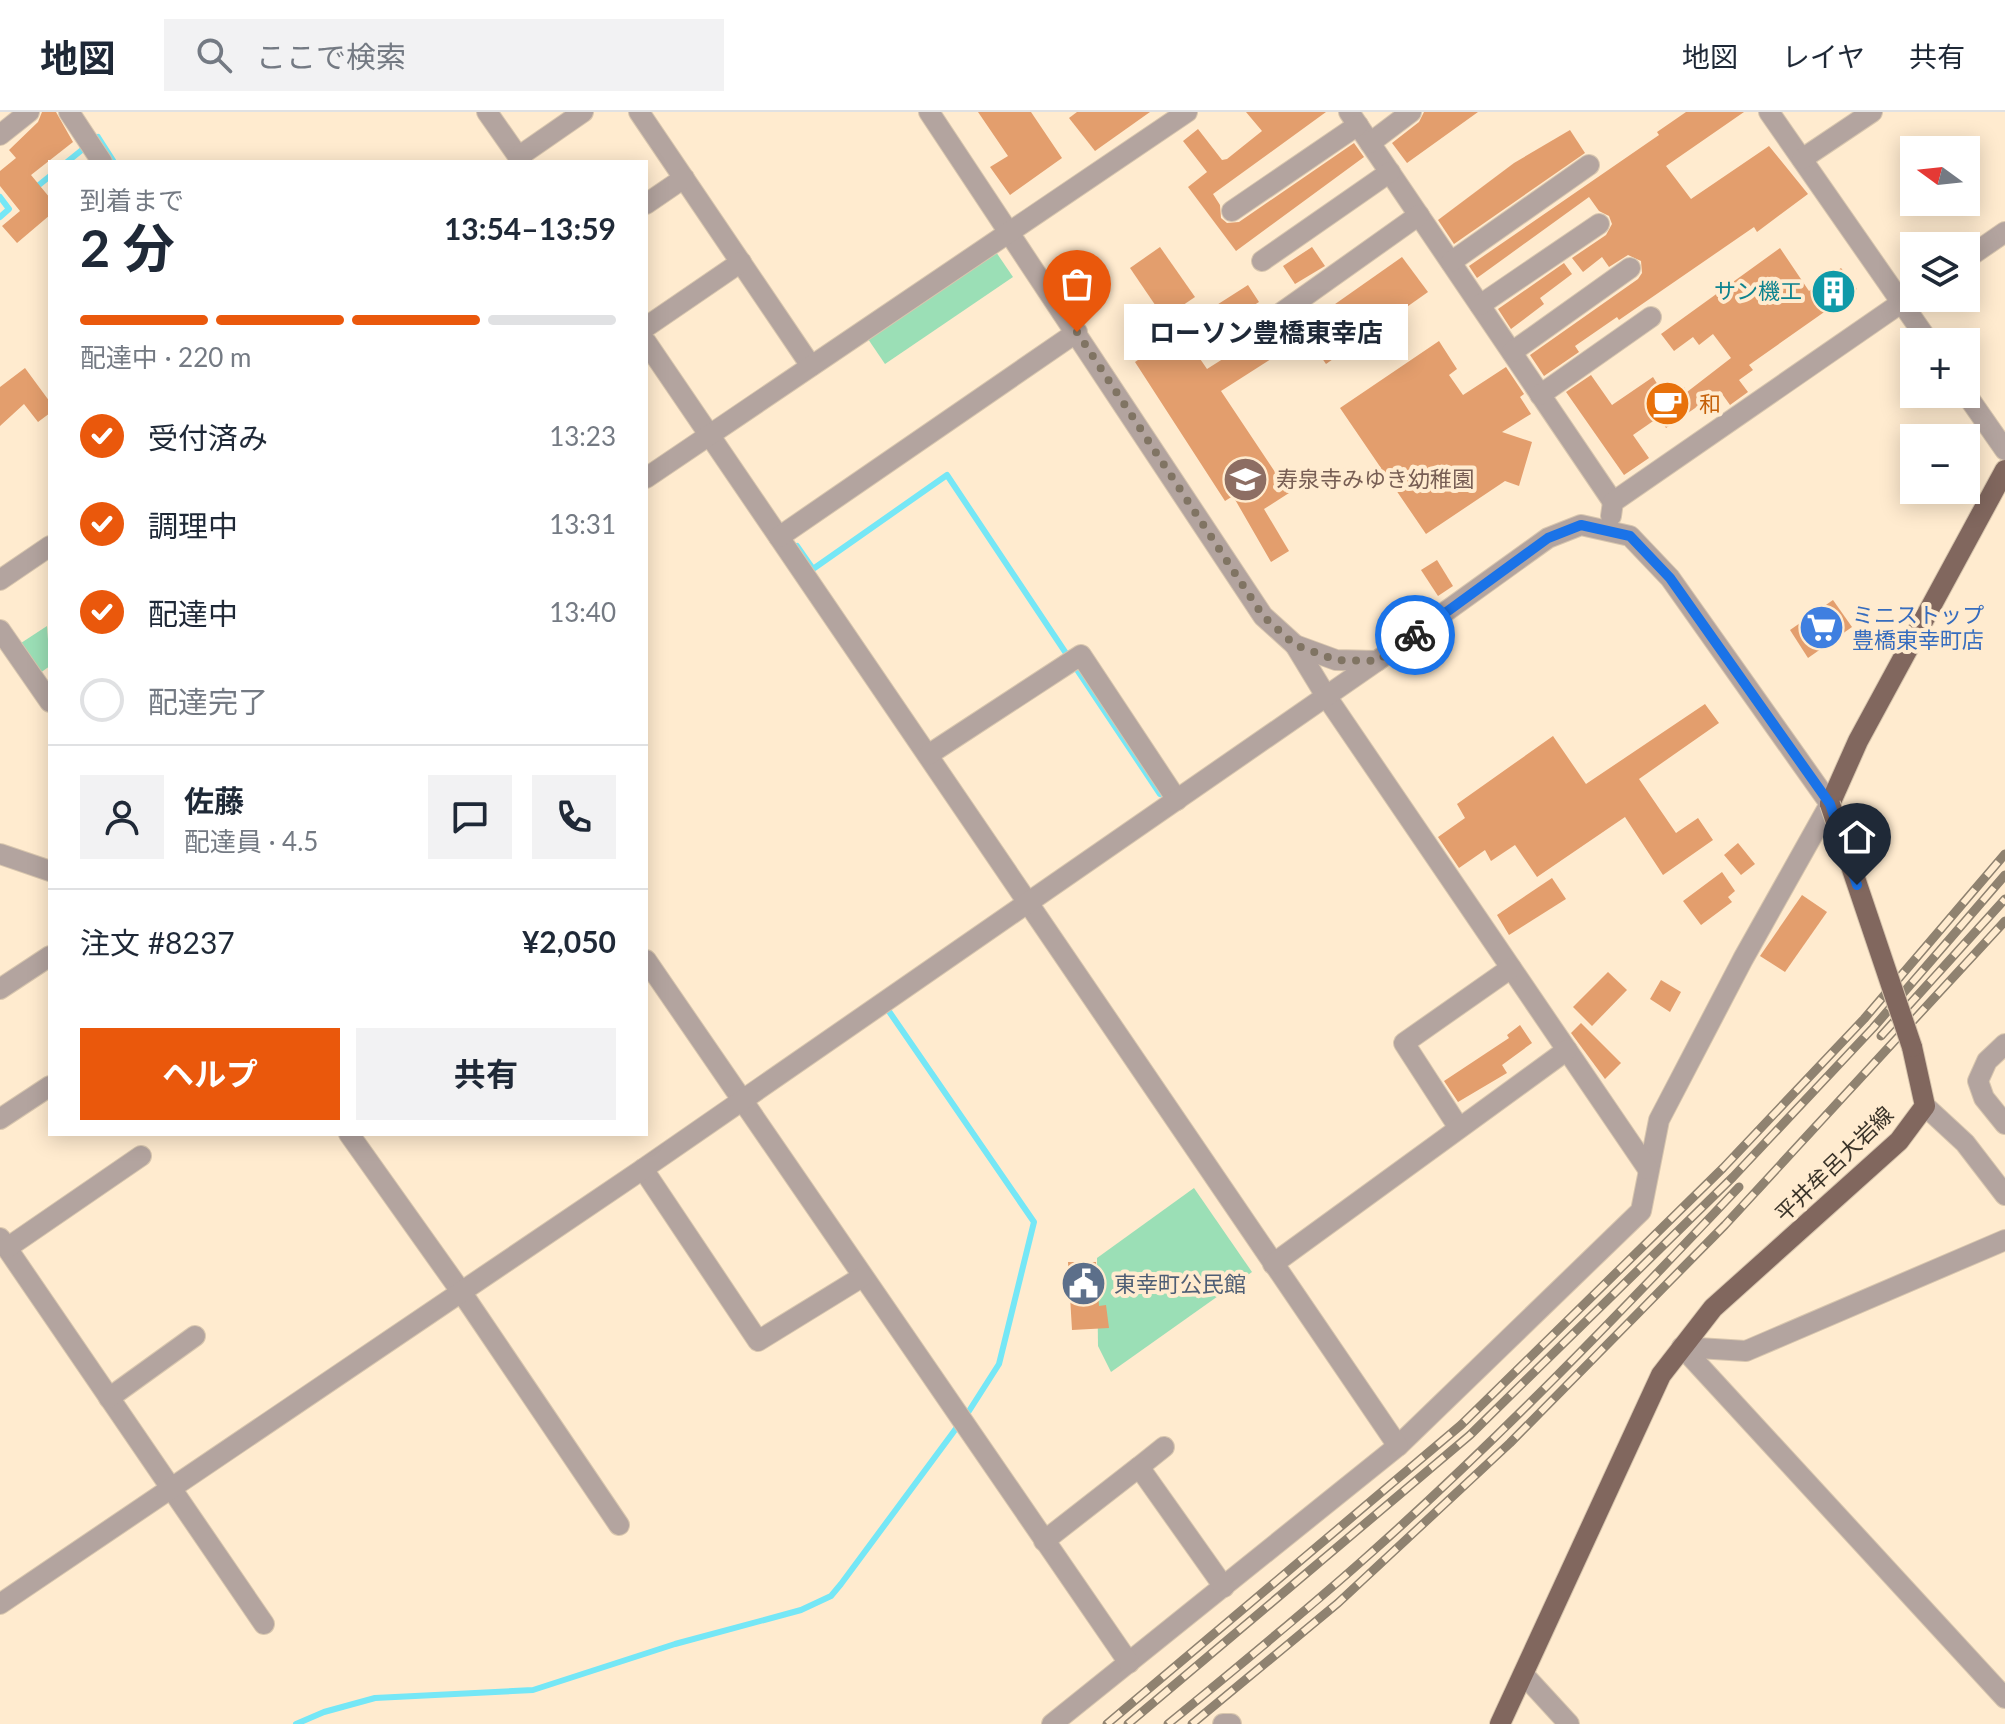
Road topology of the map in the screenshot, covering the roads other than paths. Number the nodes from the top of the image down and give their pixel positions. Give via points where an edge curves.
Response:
1 (29, 112) edge
2 (69, 112) edge
3 (487, 112) edge
4 (583, 112) edge
5 (639, 112) edge
6 (929, 112) edge
7 (1187, 112) edge
8 (1411, 112) edge
9 (1769, 112) edge
10 (1872, 112) edge
11 (1354, 118) edge
12 (0, 135) edge
13 (1370, 143) junction
14 (520, 159) edge
15 (1802, 159) junction
16 (101, 160) edge
17 (1589, 165) dead end
18 (1390, 172) junction
19 (684, 178) junction
20 (648, 203) edge
21 (1232, 211) dead end
22 (1419, 215) junction
23 (1599, 224) dead end
24 (2005, 232) edge
25 (1011, 233) junction
26 (1980, 249) edge
27 (1262, 261) dead end
28 (741, 262) junction
29 (1451, 262) junction
30 (1630, 268) dead end
31 (1900, 289) edge
32 (1900, 303) edge
33 (1480, 305) junction
34 (1651, 317) dead end
35 (1274, 318) dead end
36 (648, 326) edge
37 (1077, 332) junction
38 (648, 345) edge
39 (1512, 352) junction
40 (811, 366) junction
41 (1540, 395) junction
42 (1976, 408) edge
43 (709, 434) junction
44 (2005, 450) edge
45 (2005, 470) edge
46 (648, 477) edge
47 (1613, 502) junction
48 (1609, 531) junction
49 (779, 537) junction
50 (48, 547) edge
51 (0, 580) edge
52 (0, 630) edge
53 (1295, 645) junction
54 (1377, 661) junction
55 (1326, 696) junction
56 (48, 699) edge
57 (928, 755) junction
58 (1177, 800) junction
59 (1830, 804) junction
60 (0, 854) edge
61 (48, 870) edge
62 (1028, 903) junction
63 (48, 957) edge
64 (648, 963) edge
65 (1511, 968) junction
66 (0, 989) edge
67 (2005, 1044) edge
68 (1567, 1050) junction
69 (48, 1087) edge
70 (743, 1101) junction
71 (1925, 1106) junction
72 (0, 1119) edge
73 (2005, 1124) edge
74 (1459, 1128) junction
75 (350, 1136) edge
76 (141, 1156) dead end
77 (643, 1169) junction
78 (1648, 1169) junction
79 (2005, 1195) edge
80 (2005, 1240) edge
81 (4, 1243) edge
82 (1273, 1264) junction
83 (862, 1277) junction
84 (462, 1293) junction
85 (195, 1336) dead end
86 (1682, 1347) junction
87 (109, 1398) junction
88 (1398, 1446) junction
89 (1164, 1447) dead end
90 (1139, 1467) junction
91 (170, 1488) junction
92 (619, 1525) dead end
93 (1044, 1541) junction
94 (1224, 1587) junction
95 (0, 1604) edge
96 (264, 1624) dead end
97 (1129, 1663) junction
98 (1524, 1675) junction
99 (1998, 1675) edge
100 (2005, 1698) edge
101 (1052, 1724) edge
102 (1223, 1724) edge
103 (1231, 1724) edge
104 (1500, 1724) edge
105 (1569, 1724) edge

1 - 12 street
2 - 16 street
3 - 14 street
4 - 14 street
5 - 19 street
6 - 25 street
7 - 25 street
8 - 13 street
9 - 15 street
10 - 15 street
11 - 13 street
11 - 21 street
13 - 18 street
15 - 31 street
17 - 29 street
18 - 22 street
18 - 27 street
19 - 20 street
19 - 28 street
22 - 29 street
22 - 35 street
23 - 33 street
24 - 26 street
25 - 37 street
25 - 40 street
28 - 36 street
28 - 40 street
29 - 33 street
30 - 39 street
32 - 47 street
33 - 39 street
34 - 41 street
37 - 49 street
37 - 53 street via 1263,616
38 - 43 street
39 - 41 street
40 - 43 street
41 - 47 street
42 - 44 street
43 - 46 street
43 - 49 street
45 - 59 main road via 1858,741
47 - 48 street
48 - 54 street via 1581,525 1548,538
48 - 59 street via 1630,536 1670,578
49 - 57 street
50 - 51 street
52 - 56 street
53 - 54 street via 1336,660
53 - 55 street
54 - 55 street
55 - 58 street
55 - 65 street
57 - 58 street via 1081,655
57 - 62 street
58 - 62 street
59 - 71 main road, 平井牟呂大岩線, bridge via 1912,1047
59 - 78 street via 1659,1120
60 - 61 street
62 - 70 street
62 - 82 street
63 - 66 street
64 - 70 street
65 - 68 street
65 - 74 street via 1404,1043
67 - 73 street via 1987,1061 1978,1081
68 - 74 street
68 - 78 street
69 - 72 street
70 - 77 street
70 - 83 street
71 - 79 street via 1965,1143
71 - 86 main road, 平井牟呂大岩線 via 1899,1141 1713,1308
74 - 82 street
75 - 84 street
76 - 81 street
77 - 83 street via 758,1341
77 - 84 street
78 - 88 street via 1641,1211
80 - 86 street via 1746,1351
81 - 87 street
82 - 88 street
83 - 93 street
84 - 91 street
84 - 92 street
85 - 87 street
86 - 98 main road, 平井牟呂大岩線 via 1661,1375
86 - 99 street
87 - 91 street
88 - 94 street
89 - 90 street
90 - 93 street
90 - 94 street
91 - 95 street
91 - 96 street
93 - 97 street
94 - 97 street
97 - 101 street
98 - 104 main road, 平井牟呂大岩線
98 - 105 street
99 - 100 street
102 - 103 street

